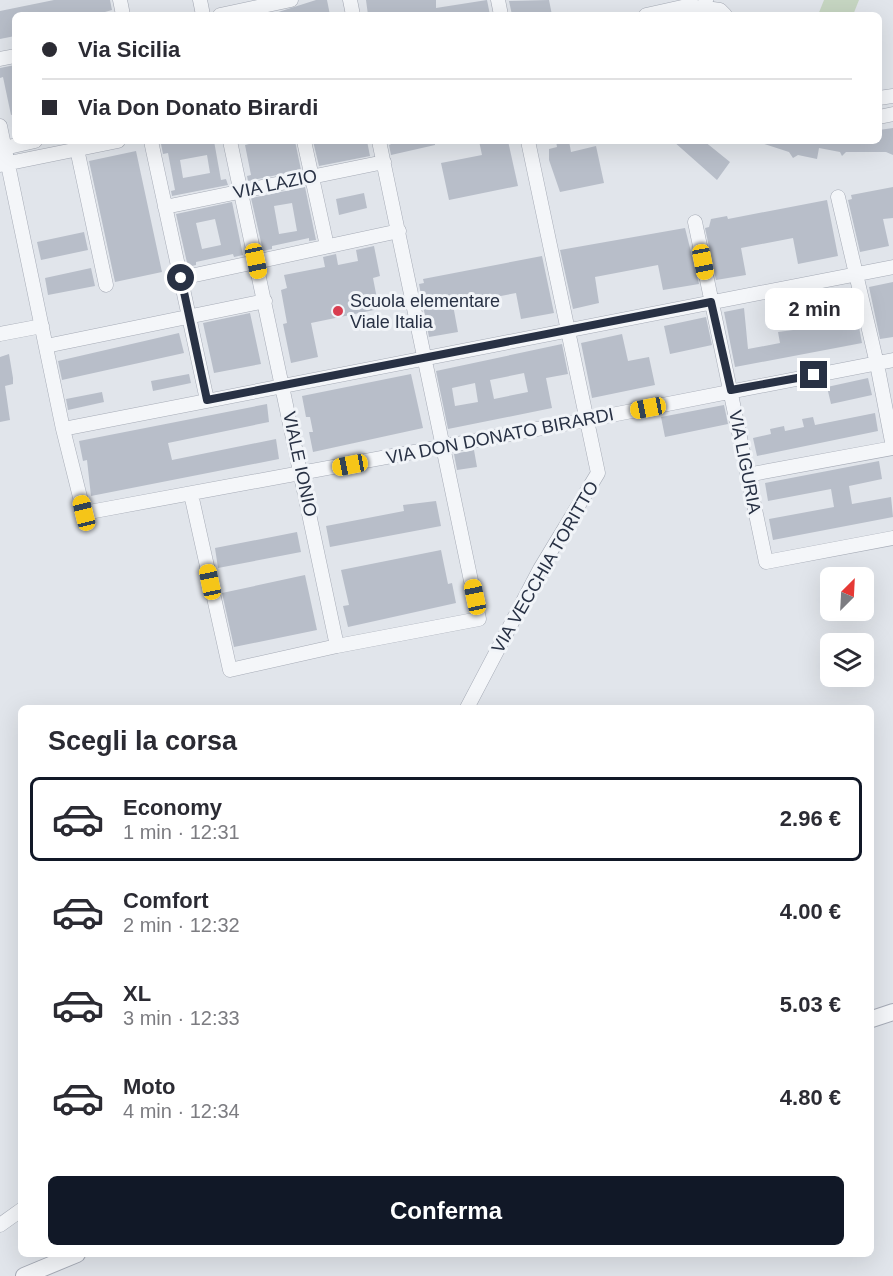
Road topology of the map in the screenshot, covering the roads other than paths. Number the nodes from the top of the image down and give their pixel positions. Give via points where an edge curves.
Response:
1 (291, 0) edge
2 (706, 4) edge
3 (275, 6) edge
4 (238, 12) edge
5 (659, 12) edge
6 (722, 12) edge
7 (0, 126) edge
8 (21, 144) edge
9 (103, 144) edge
10 (152, 144) edge
11 (231, 144) edge
12 (305, 144) edge
13 (381, 144) edge
14 (529, 144) edge
15 (2, 148) edge
16 (77, 149) junction
17 (384, 162) junction
18 (3, 164) edge
19 (312, 177) junction
20 (241, 191) junction
21 (838, 197) dead end
22 (165, 207) junction
23 (695, 222) dead end
24 (399, 231) junction
25 (327, 246) junction
26 (256, 261) junction
27 (893, 267) edge
28 (856, 275) junction
29 (181, 278) junction
30 (106, 285) dead end
31 (265, 301) junction
32 (711, 302) junction
33 (189, 316) junction
34 (42, 326) junction
35 (569, 331) junction
36 (0, 334) edge
37 (46, 346) junction
38 (425, 357) junction
39 (893, 360) edge
40 (877, 364) junction
41 (283, 385) junction
42 (731, 390) junction
43 (207, 400) junction
44 (586, 420) junction
45 (63, 429) junction
46 (443, 447) junction
47 (893, 448) edge
48 (303, 474) junction
49 (747, 475) junction
50 (191, 494) junction
51 (893, 538) edge
52 (337, 646) junction
53 (469, 705) edge
54 (893, 1012) edge
55 (874, 1018) edge
56 (18, 1212) edge
57 (0, 1225) edge
58 (70, 1257) edge
59 (24, 1276) edge

1 - 3 street
2 - 5 street
2 - 6 street
3 - 4 street
7 - 15 street
8 - 15 street
9 - 16 street
10 - 22 street
11 - 20 street, VIALE IONIO
12 - 19 street
13 - 17 street
14 - 35 street, VIA VECCHIA TORITTO
15 - 18 street
16 - 18 street
16 - 30 street
17 - 19 street, VIA LAZIO
17 - 24 street
18 - 34 street
19 - 20 street, VIA LAZIO
19 - 25 street
20 - 22 street, VIA LAZIO
20 - 26 street, VIALE IONIO
21 - 28 street
22 - 29 street
23 - 32 street, VIA LIGURIA
24 - 25 street
24 - 38 street
25 - 26 street
26 - 29 street
26 - 31 street, VIALE IONIO
27 - 28 street
28 - 32 street
28 - 40 street
29 - 33 street
31 - 33 street
31 - 41 street, VIALE IONIO
32 - 35 street
32 - 42 street, VIA LIGURIA
33 - 37 street
33 - 43 street
34 - 36 street
34 - 37 street
35 - 38 street
35 - 44 street, VIA VECCHIA TORITTO
37 - 45 street
38 - 41 street
38 - 46 street
39 - 40 street, VIA DON DONATO BIRARDI
40 - 42 street, VIA DON DONATO BIRARDI
40 - 47 street
41 - 43 street
41 - 48 street, VIALE IONIO
42 - 44 street, VIA DON DONATO BIRARDI
42 - 49 street, VIA LIGURIA
43 - 45 street
44 - 46 street, VIA DON DONATO BIRARDI
44 - 53 street, VIA VECCHIA TORITTO via 598,473 540,568
45 - 50 street, VIA DON DONATO BIRARDI via 84,513
46 - 48 street, VIA DON DONATO BIRARDI
46 - 52 street via 479,619
47 - 49 street
48 - 50 street, VIA DON DONATO BIRARDI
48 - 52 street, VIALE IONIO
49 - 51 street, VIA LIGURIA via 766,562
50 - 52 street via 230,670
54 - 55 street
56 - 57 street
58 - 59 street

